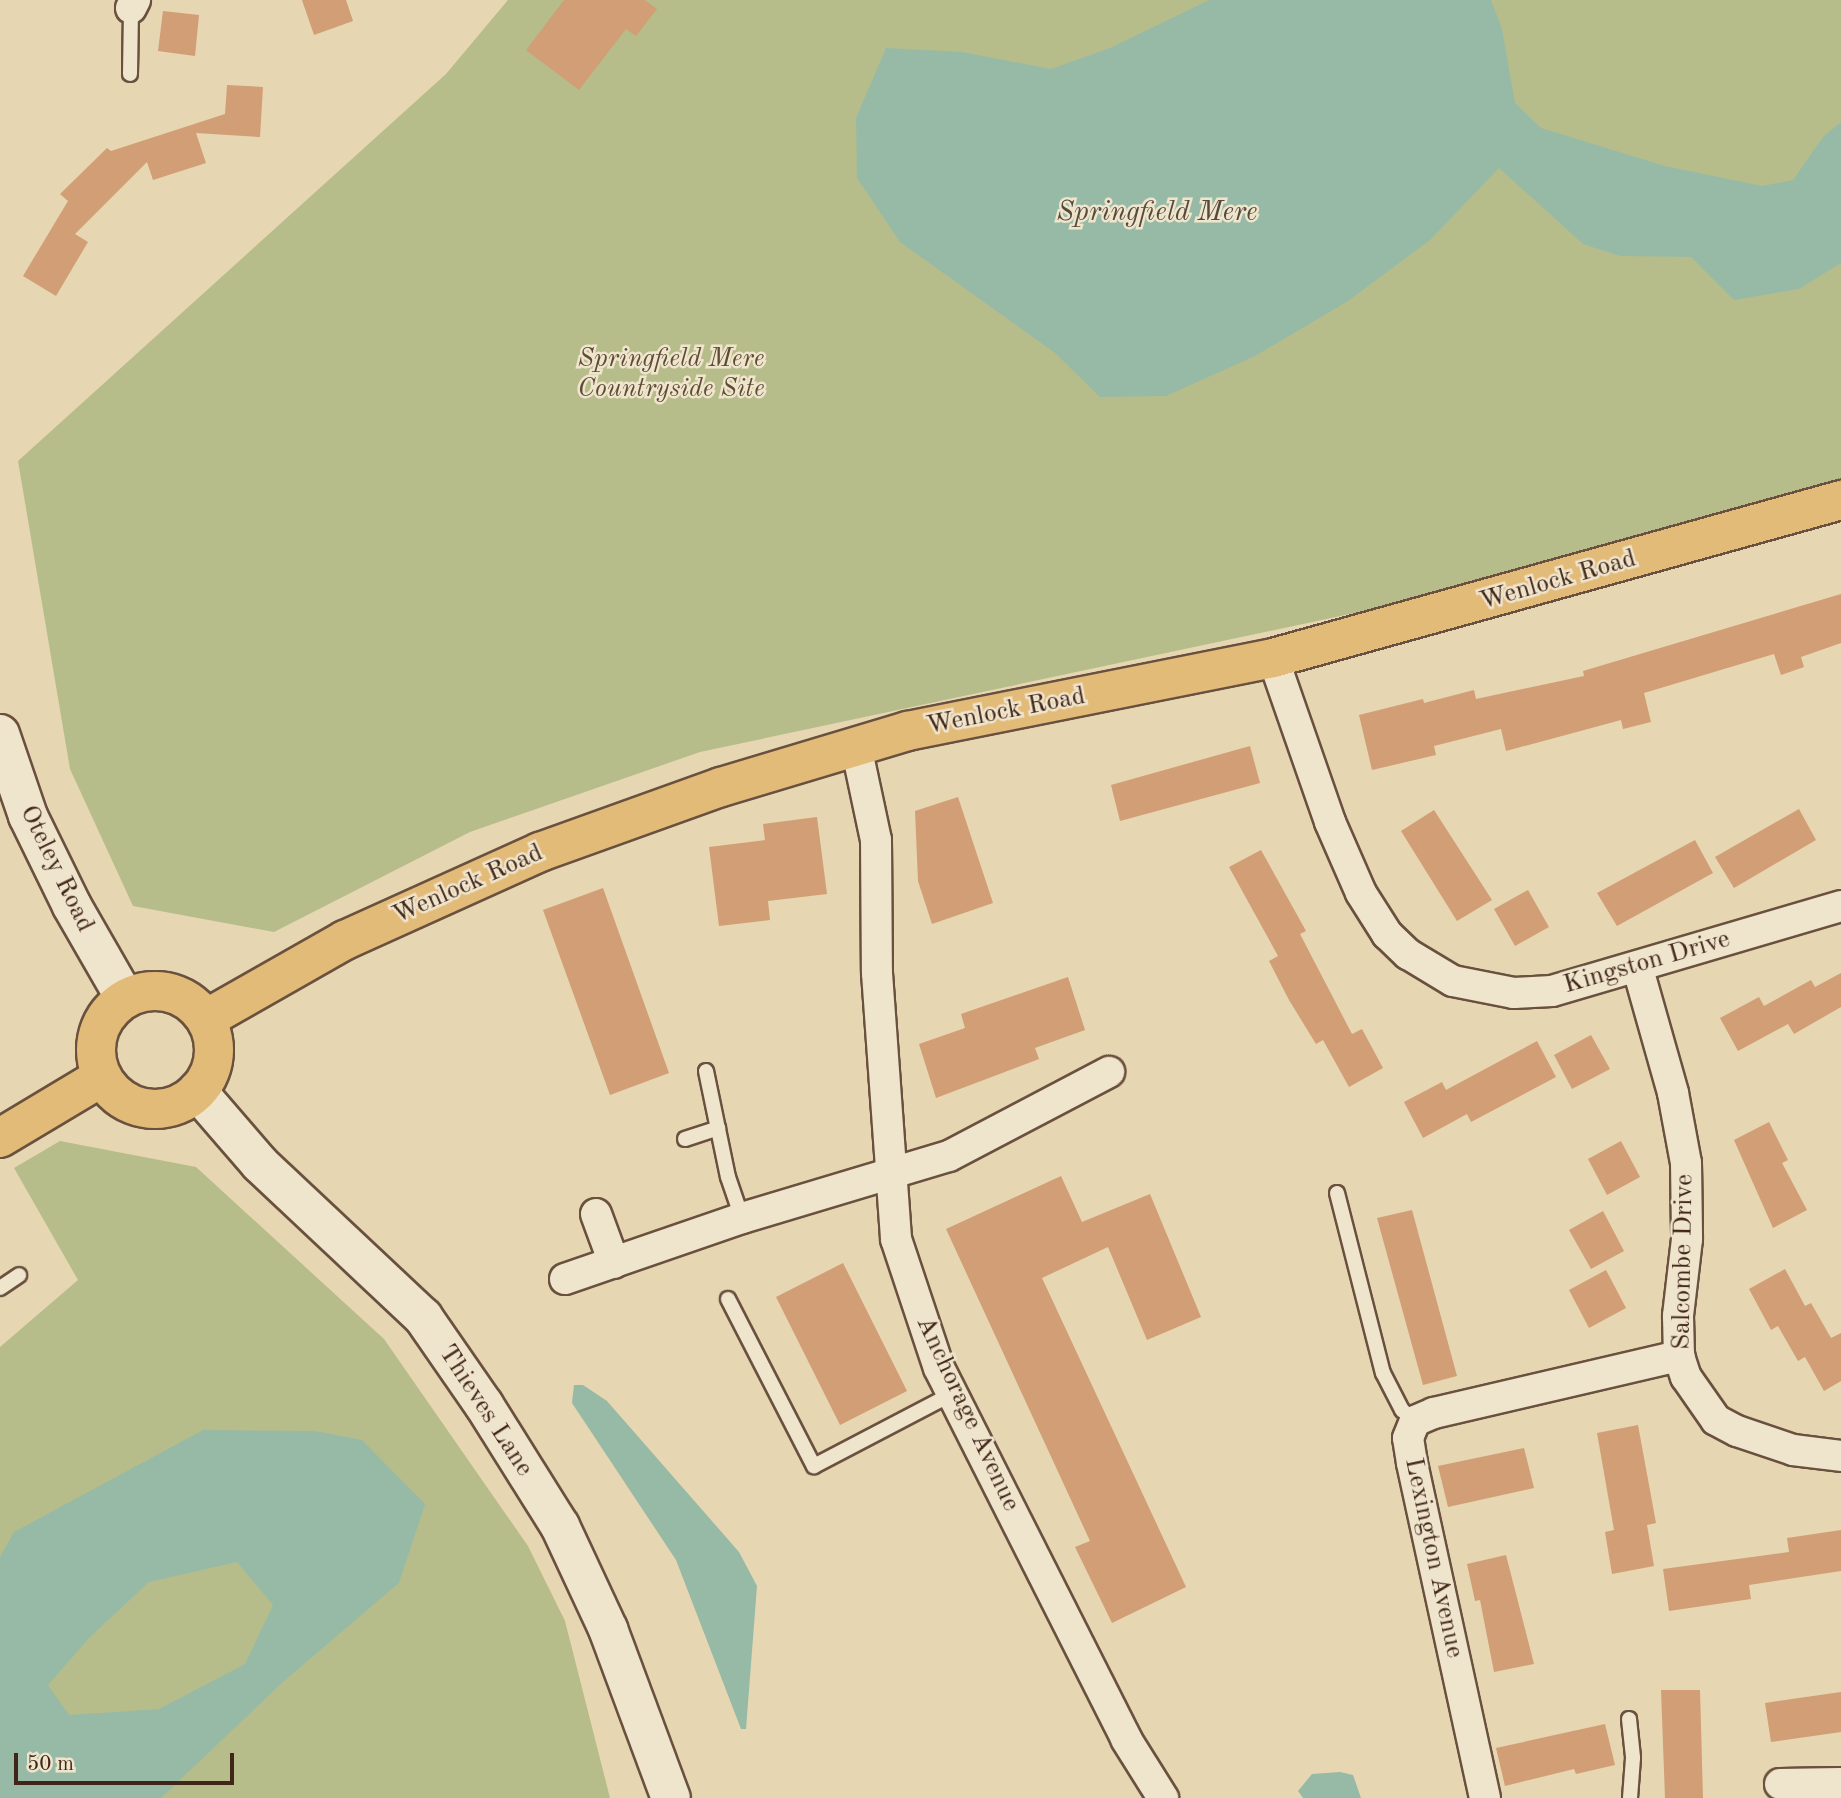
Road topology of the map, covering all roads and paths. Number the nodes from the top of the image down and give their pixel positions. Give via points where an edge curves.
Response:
1 (133, 4) edge
2 (130, 74) dead end
3 (1841, 500) edge
4 (1273, 658) junction
5 (0, 734) edge
6 (856, 746) junction
7 (1841, 906) edge
8 (1638, 969) junction
9 (125, 998) junction
10 (206, 1019) junction
11 (706, 1071) dead end
12 (1109, 1072) dead end
13 (102, 1077) junction
14 (197, 1091) junction
15 (718, 1128) junction
16 (0, 1138) edge
17 (685, 1139) dead end
18 (891, 1177) junction
19 (1337, 1193) dead end
20 (596, 1214) dead end
21 (742, 1218) junction
22 (614, 1262) junction
23 (19, 1275) dead end
24 (565, 1279) dead end
25 (0, 1288) edge
26 (728, 1299) dead end
27 (1679, 1356) junction
28 (952, 1394) junction
29 (1415, 1421) junction
30 (1841, 1455) edge
31 (1629, 1719) dead end
32 (1841, 1783) edge
33 (1780, 1784) dead end
34 (671, 1798) edge
35 (1163, 1798) edge
36 (1485, 1798) edge
37 (1630, 1798) edge

1 - 2 lane
3 - 4 main road, Wenlock Road
4 - 6 main road, Wenlock Road via 908,731
4 - 8 street, Kingston Drive via 1347,865 1373,915 1408,954 1453,981 1514,993 1552,991
5 - 9 main road, Oteley Road via 28,816 72,906
6 - 10 main road, Wenlock Road via 540,852 345,940
6 - 18 street, Anchorage Avenue via 876,840 877,972
7 - 8 street, Kingston Drive
8 - 27 street, Salcombe Drive via 1673,1093 1686,1163
9 - 10 main road via 161,990 194,1005
9 - 13 main road via 111,1009 96,1041
10 - 14 main road via 214,1057
11 - 15 lane
12 - 18 street via 949,1156
13 - 14 main road via 128,1103 146,1108 165,1108
13 - 16 main road
14 - 34 main road, Thieves Lane via 260,1164 423,1317 484,1405 560,1526 608,1629
15 - 17 lane
15 - 21 lane
18 - 21 street
18 - 28 street, Anchorage Avenue via 896,1239 915,1303
19 - 29 lane via 1383,1373 1402,1410
20 - 22 street
21 - 22 street
22 - 24 street
23 - 25 lane
26 - 28 lane via 814,1466
27 - 29 street, Lexington Avenue via 1447,1409
27 - 30 street, Salcombe Drive via 1699,1400 1716,1420 1762,1442
28 - 35 street, Anchorage Avenue via 1126,1739
29 - 36 street, Lexington Avenue via 1409,1438 1412,1463
31 - 37 lane via 1633,1758
32 - 33 street

